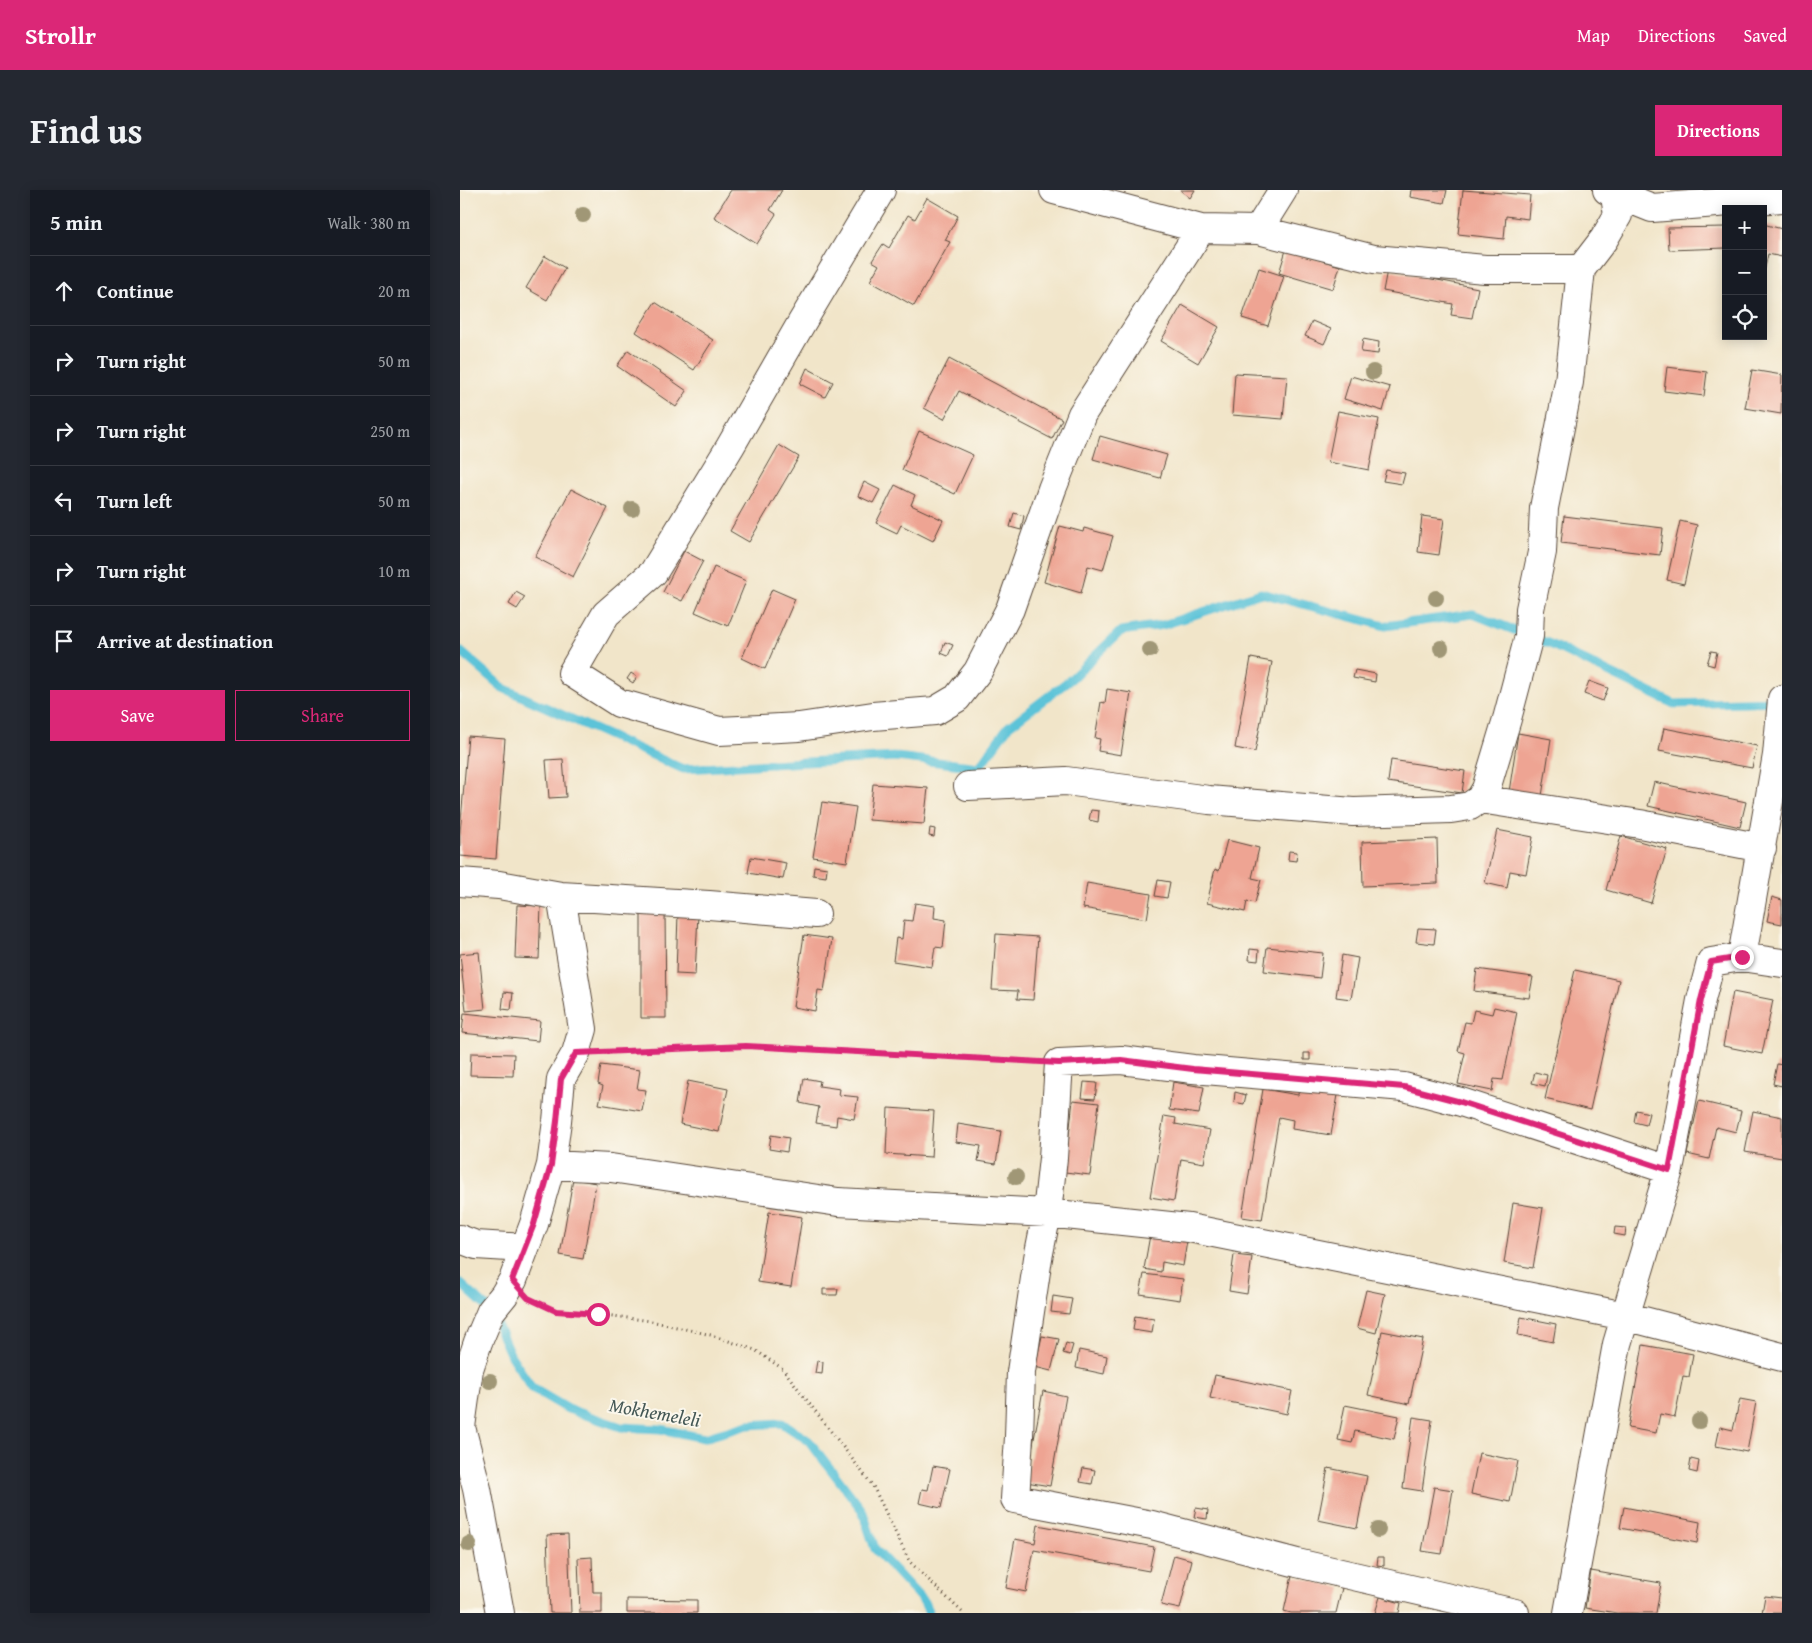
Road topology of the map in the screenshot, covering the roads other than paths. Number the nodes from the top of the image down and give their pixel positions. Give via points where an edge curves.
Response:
1 (881, 190) edge
2 (1054, 190) edge
3 (1283, 190) edge
4 (1612, 191) edge
5 (1782, 198) edge
6 (1201, 229) junction
7 (1258, 230) junction
8 (1580, 269) junction
9 (1782, 699) edge
10 (968, 786) dead end
11 (1480, 799) junction
12 (1762, 848) junction
13 (460, 882) edge
14 (561, 896) junction
15 (816, 914) dead end
16 (1742, 957) junction
17 (1782, 963) edge
18 (551, 1165) junction
19 (1669, 1170) junction
20 (1047, 1213) junction
21 (460, 1239) edge
22 (525, 1248) junction
23 (1625, 1316) junction
24 (1782, 1357) edge
25 (500, 1613) edge
26 (1515, 1613) edge
27 (1568, 1613) edge

1 - 6 street via 653,573 606,614 572,673 619,703 719,731 799,727 935,711 957,698 978,671 1010,609 1082,414
2 - 6 street
3 - 7 street
4 - 5 street via 1652,208
4 - 8 street via 1618,215
6 - 7 street
7 - 8 street via 1374,259 1485,268
8 - 11 street via 1569,382 1544,508 1542,552 1530,608 1529,636 1486,789
9 - 12 street
10 - 11 street via 1066,781 1209,800 1353,812 1451,809 1470,806
11 - 12 street via 1640,824
12 - 16 street
13 - 14 street
14 - 15 street
14 - 18 street via 582,1030 576,1053 561,1079
16 - 17 street
16 - 19 street via 1711,962
18 - 20 street via 611,1168 838,1202
18 - 22 street
19 - 20 street via 1461,1102 1404,1087 1121,1060 1059,1063 1054,1158
19 - 23 street
20 - 23 street via 1189,1228
20 - 26 street via 1021,1372 1015,1500 1152,1525 1297,1563
21 - 22 street via 476,1245
22 - 25 street via 512,1280 491,1311 478,1342 469,1369 461,1427 477,1488
23 - 24 street
23 - 27 street via 1617,1344

